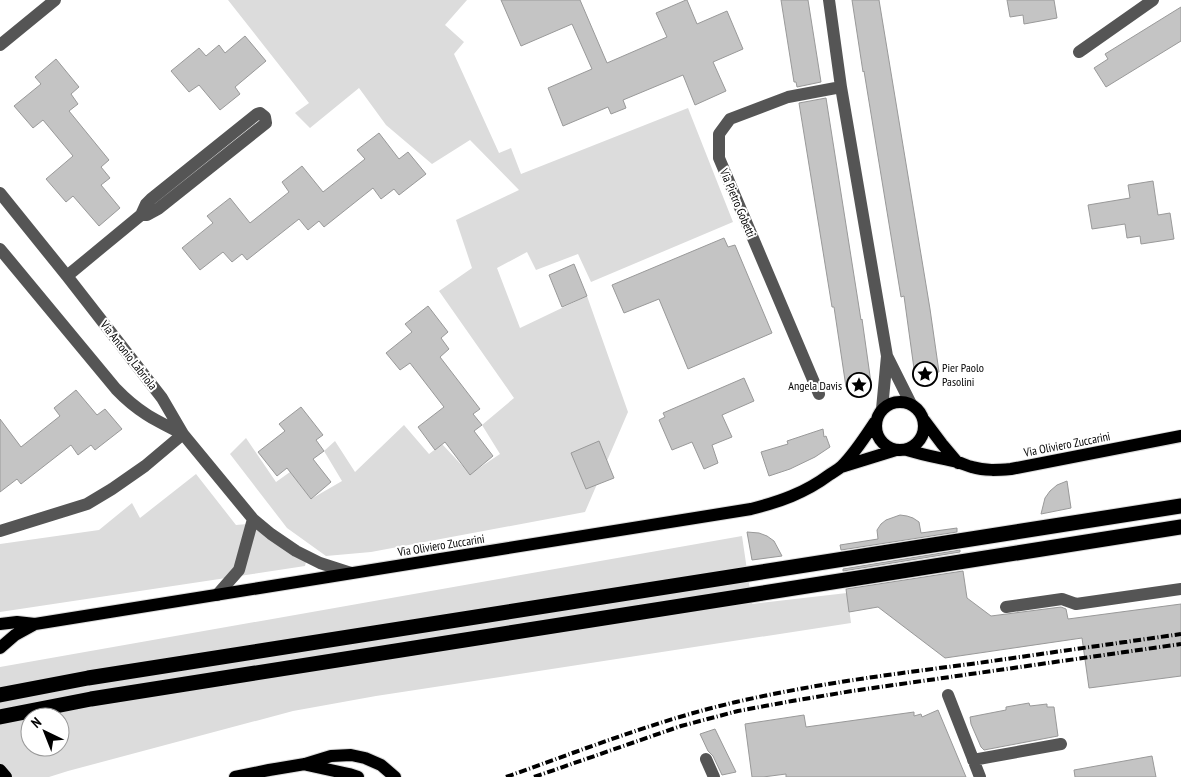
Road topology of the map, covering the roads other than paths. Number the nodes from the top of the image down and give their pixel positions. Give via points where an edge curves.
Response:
1 (55, 0) edge
2 (828, 0) edge
3 (1153, 0) edge
4 (0, 44) edge
5 (1079, 52) dead end
6 (841, 87) junction
7 (0, 193) edge
8 (141, 215) junction
9 (0, 249) edge
10 (67, 276) junction
11 (887, 356) junction
12 (819, 394) dead end
13 (911, 404) junction
14 (882, 410) junction
15 (924, 420) junction
16 (875, 422) junction
17 (183, 434) junction
18 (1181, 436) edge
19 (901, 450) junction
20 (958, 462) junction
21 (841, 467) junction
22 (1181, 506) edge
23 (253, 519) junction
24 (1181, 527) edge
25 (0, 531) edge
26 (350, 573) junction
27 (1181, 589) edge
28 (217, 595) junction
29 (1006, 607) dead end
30 (0, 624) edge
31 (35, 624) junction
32 (0, 648) edge
33 (0, 696) edge
34 (948, 696) dead end
35 (0, 718) edge
36 (1061, 744) dead end
37 (706, 760) dead end
38 (973, 760) junction
39 (305, 764) junction
40 (0, 770) edge
41 (6, 777) edge
42 (235, 777) edge
43 (358, 777) edge
44 (395, 777) edge
45 (714, 777) edge
46 (980, 777) edge

1 - 4 street
2 - 6 street
3 - 5 street
6 - 11 street
6 - 12 street, Via Pietro Gobetti via 788,97 730,119 719,134 719,158
7 - 10 street, Via Antonio Labriola
8 - 8 street via 158,209 266,123 265,117 257,114 151,199
8 - 10 street
9 - 17 street via 116,389 151,418
10 - 17 street, Via Antonio Labriola via 162,398
11 - 13 street
11 - 14 street
13 - 14 main road via 896,402
13 - 15 main road
14 - 16 main road, Via Oliviero Zuccarini
15 - 19 main road, Via Oliviero Zuccarini via 919,441
15 - 20 main road
16 - 19 main road, Via Oliviero Zuccarini via 882,444
16 - 21 main road, Via Oliviero Zuccarini
17 - 23 street, Via Antonio Labriola
17 - 25 street via 145,466 87,504
18 - 20 main road, Via Oliviero Zuccarini via 1011,469 986,470
19 - 20 main road, Via Oliviero Zuccarini
19 - 21 main road, Via Oliviero Zuccarini
21 - 26 main road, Via Oliviero Zuccarini via 800,493 748,510
22 - 33 highway via 88,678
23 - 26 street, Via Antonio Labriola via 296,551
23 - 28 street via 239,570
24 - 35 highway via 92,699
26 - 28 main road, Via Oliviero Zuccarini
27 - 29 street via 1076,604 1062,599
28 - 31 main road, Via Oliviero Zuccarini
30 - 31 main road, Via Oliviero Zuccarini
31 - 32 main road, Via Oliviero Zuccarini
34 - 38 street
36 - 38 street
37 - 45 street
38 - 46 street
39 - 42 main road
39 - 43 main road
39 - 44 main road via 331,756 365,758
40 - 41 main road

